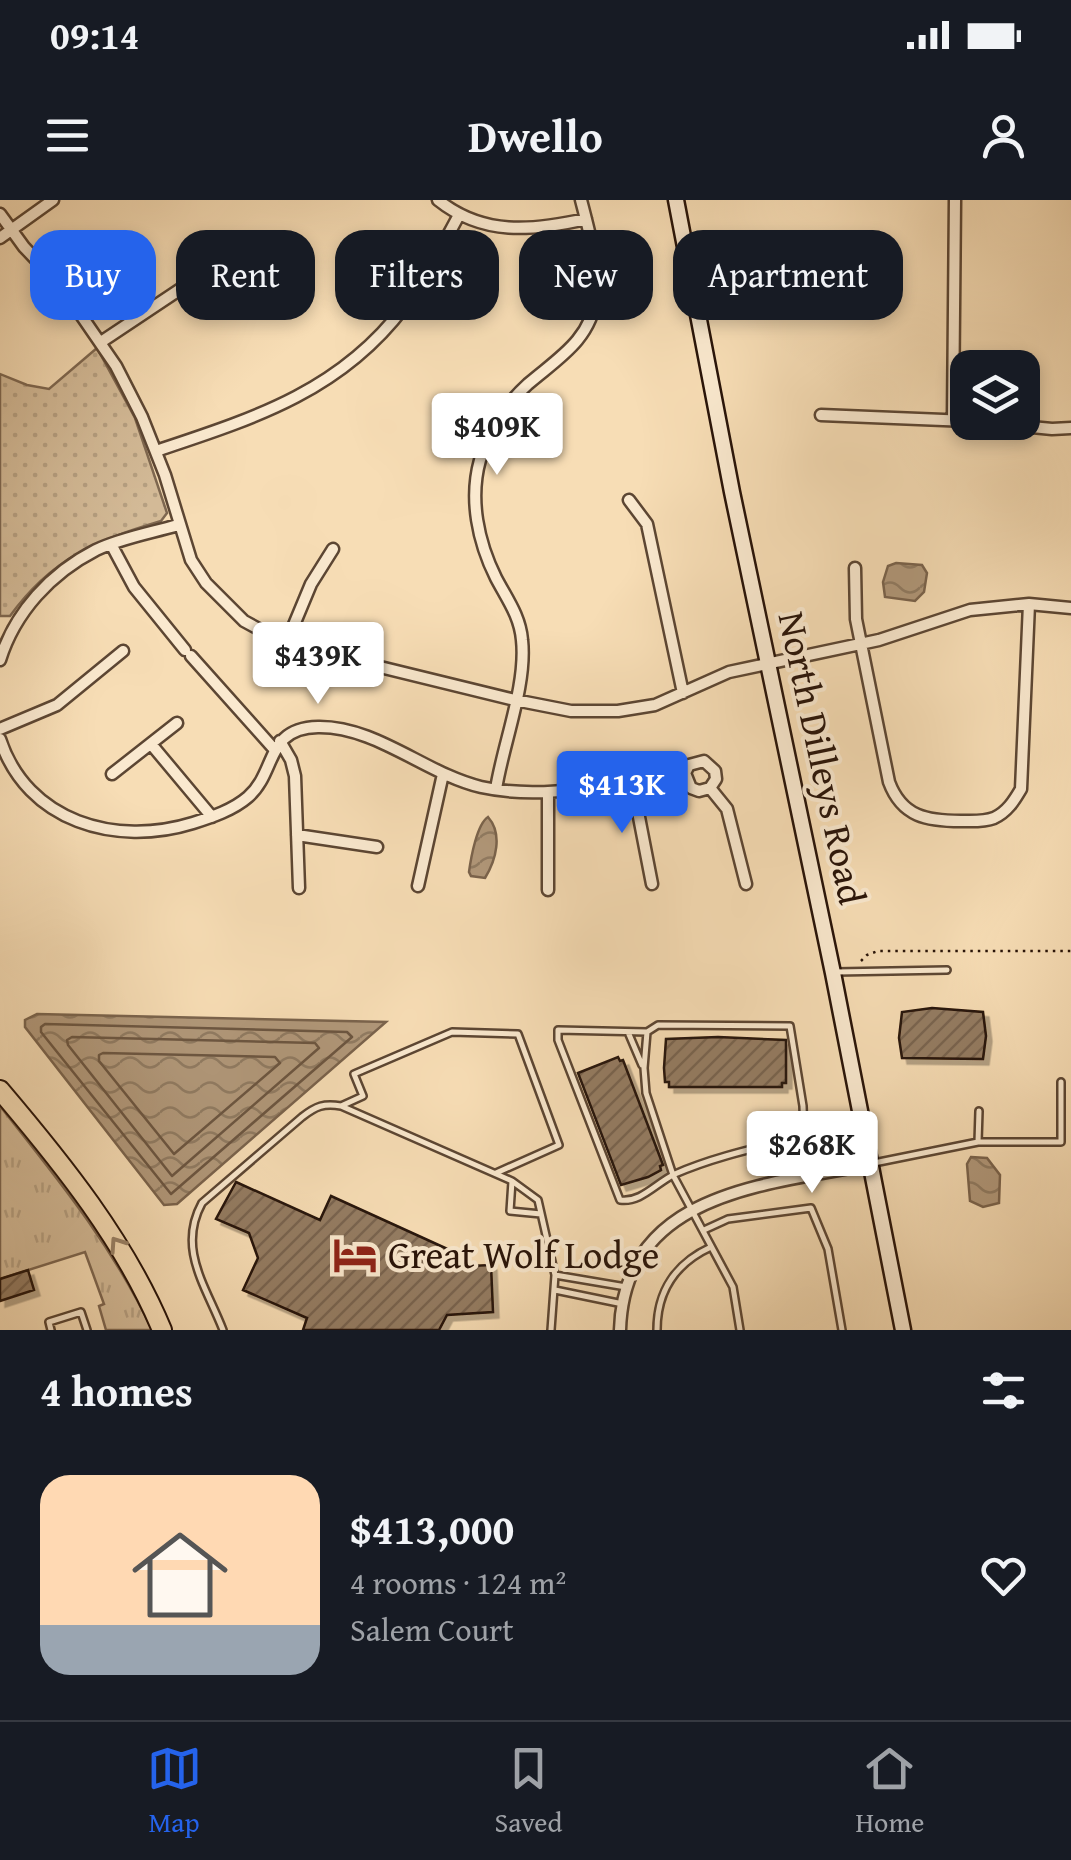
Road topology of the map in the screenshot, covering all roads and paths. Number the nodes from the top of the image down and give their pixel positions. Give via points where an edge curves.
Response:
1 (53, 200) edge
2 (438, 200) edge
3 (581, 200) edge
4 (676, 200) edge
5 (954, 200) edge
6 (0, 214) edge
7 (459, 214) junction
8 (586, 219) junction
9 (10, 230) junction
10 (0, 238) edge
11 (176, 292) edge
12 (101, 342) junction
13 (953, 350) edge
14 (821, 415) dead end
15 (950, 419) edge
16 (1040, 428) edge
17 (1071, 428) edge
18 (156, 451) junction
19 (629, 500) dead end
20 (178, 526) junction
21 (112, 544) junction
22 (333, 549) dead end
23 (855, 568) dead end
24 (1029, 604) junction
25 (1071, 608) edge
26 (286, 644) junction
27 (860, 644) junction
28 (123, 652) dead end
29 (0, 660) edge
30 (768, 663) junction
31 (683, 693) junction
32 (515, 700) junction
33 (176, 722) dead end
34 (0, 729) edge
35 (0, 739) edge
36 (152, 744) junction
37 (277, 745) junction
38 (685, 773) junction
39 (112, 774) dead end
40 (444, 774) junction
41 (632, 781) junction
42 (710, 788) junction
43 (496, 789) junction
44 (548, 792) junction
45 (212, 817) junction
46 (296, 835) junction
47 (377, 847) dead end
48 (652, 884) dead end
49 (746, 884) dead end
50 (418, 886) dead end
51 (299, 888) dead end
52 (548, 890) dead end
53 (1071, 951) edge
54 (856, 970) junction
55 (947, 970) dead end
56 (833, 973) junction
57 (628, 1032) junction
58 (647, 1032) junction
59 (644, 1068) junction
60 (1061, 1082) dead end
61 (0, 1090) edge
62 (341, 1106) junction
63 (979, 1112) dead end
64 (978, 1142) junction
65 (871, 1164) junction
66 (495, 1173) junction
67 (673, 1175) junction
68 (512, 1180) junction
69 (691, 1209) junction
70 (542, 1214) junction
71 (704, 1230) junction
72 (712, 1247) junction
73 (555, 1276) junction
74 (628, 1287) junction
75 (555, 1290) junction
76 (623, 1304) junction
77 (51, 1330) edge
78 (87, 1330) edge
79 (162, 1330) edge
80 (223, 1330) edge
81 (551, 1330) edge
82 (620, 1330) edge
83 (657, 1330) edge
84 (740, 1330) edge
85 (842, 1330) edge
86 (903, 1330) edge

1 - 9 street
2 - 7 street
3 - 8 street
4 - 30 street, North Dilleys Road
5 - 13 street
6 - 9 street
7 - 8 street via 514,230
7 - 18 street via 404,307 358,356 278,408
8 - 32 street via 596,272 592,313 566,354 506,408 486,445 476,485 484,552 520,626
9 - 10 street
9 - 12 street
11 - 12 street
12 - 18 street
14 - 15 street
16 - 17 street
18 - 20 street
19 - 31 street via 647,524
20 - 21 street
20 - 26 street via 218,598 244,622
21 - 29 street via 33,598 8,634
21 - 37 street via 134,587 188,653
22 - 26 street
23 - 27 street
24 - 25 street
24 - 27 street via 970,610
24 - 27 street via 1023,781 1006,811 983,821 921,818 899,803
26 - 32 street
27 - 30 street
28 - 34 street via 56,705
30 - 31 street
30 - 56 street, North Dilleys Road
31 - 32 street via 618,712
32 - 43 street
33 - 36 street
35 - 45 street via 31,792 90,827 165,830
36 - 39 street
36 - 45 street
37 - 40 street via 312,727 344,730
37 - 45 street via 249,796
37 - 46 street via 286,746 296,776
38 - 41 street
38 - 42 street via 691,788
38 - 42 street via 695,762 707,762 716,779
40 - 43 street
40 - 50 street
41 - 44 street
41 - 48 street
42 - 49 street via 727,808
43 - 44 street
44 - 52 street
46 - 47 street
46 - 51 street
53 - 54 path via 878,951
54 - 55 lane
54 - 56 lane
56 - 65 street, North Dilleys Road
57 - 58 lane
57 - 59 lane
57 - 67 lane via 558,1030 558,1040 620,1200 631,1202
58 - 59 lane
58 - 67 lane via 658,1025 790,1026 804,1136
59 - 67 lane
60 - 64 lane via 1060,1142
79 -> 61 highway via 115,1241
62 - 66 lane
62 - 66 lane via 363,1096 354,1074 452,1032 518,1034 558,1145
62 - 80 lane via 316,1106 202,1204 192,1220 193,1254
63 - 64 lane
64 - 65 lane
65 - 69 street via 726,1194
65 - 86 street, North Dilleys Road
66 - 68 lane
67 - 69 lane
68 - 70 lane via 538,1200
68 - 70 lane via 510,1211
69 - 71 lane
69 - 74 street via 656,1238
70 - 73 lane
71 - 72 lane
71 - 85 lane via 728,1219 811,1208 828,1249
72 - 83 lane via 684,1261 670,1279
72 - 84 lane via 732,1287
73 - 74 lane
73 - 75 lane
74 - 76 street
75 - 76 lane
75 - 81 lane
76 - 82 street
77 - 78 lane via 48,1322 82,1312

